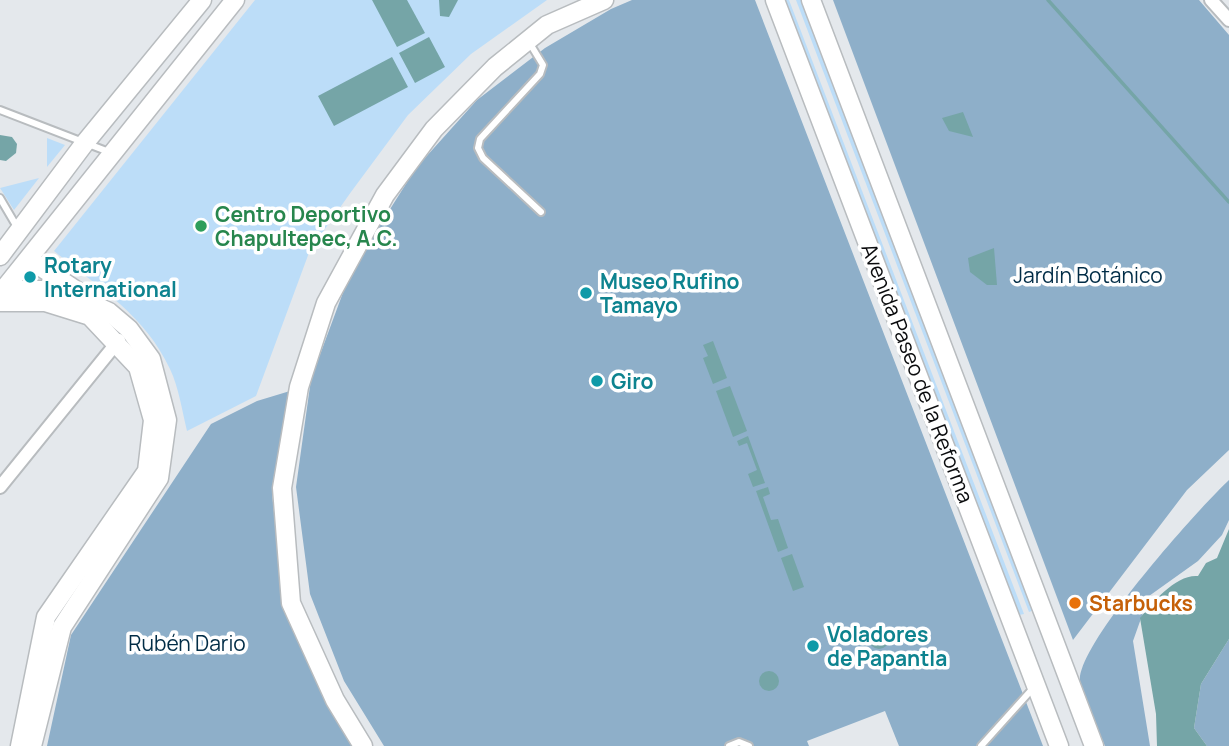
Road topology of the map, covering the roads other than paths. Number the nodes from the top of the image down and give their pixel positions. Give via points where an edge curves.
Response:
1 (202, 0) edge
2 (235, 0) edge
3 (604, 0) edge
4 (775, 0) edge
5 (811, 0) edge
6 (1211, 0) edge
7 (1229, 20) edge
8 (528, 40) junction
9 (0, 110) edge
10 (84, 144) junction
11 (111, 153) junction
12 (0, 198) edge
13 (541, 212) dead end
14 (19, 230) junction
15 (0, 256) edge
16 (30, 259) junction
17 (1, 294) edge
18 (109, 312) junction
19 (123, 336) junction
20 (0, 487) edge
21 (77, 588) junction
22 (1066, 673) junction
23 (1036, 685) junction
24 (20, 746) edge
25 (32, 746) edge
26 (363, 746) edge
27 (729, 746) edge
28 (748, 746) edge
29 (981, 746) edge
30 (1059, 746) edge
31 (1094, 746) edge

1 - 10 main road
2 - 11 main road
3 - 8 main road via 547,25
4 - 23 main road, Avenida Paseo de la Reforma
5 - 22 main road, Avenida Paseo de la Reforma
6 - 7 street
8 - 13 lane via 543,65 540,74 480,139 478,148
8 - 26 main road via 434,129 385,195 326,303 299,387 282,488 291,603 335,700
9 - 10 lane
10 - 11 lane
10 - 14 main road
11 - 16 main road
12 - 14 lane
14 - 15 main road
16 - 17 main road
16 - 18 main road
17 - 18 main road via 71,294
17 - 19 main road via 76,310
18 - 19 main road
19 - 20 street
19 - 21 main road via 138,367 153,421 153,475
21 - 24 main road via 46,617
21 - 25 main road via 62,627
22 - 23 main road
22 - 31 main road, Avenida Paseo de la Reforma
23 - 29 lane
23 - 30 main road, Avenida Paseo de la Reforma
27 - 28 lane via 740,742

